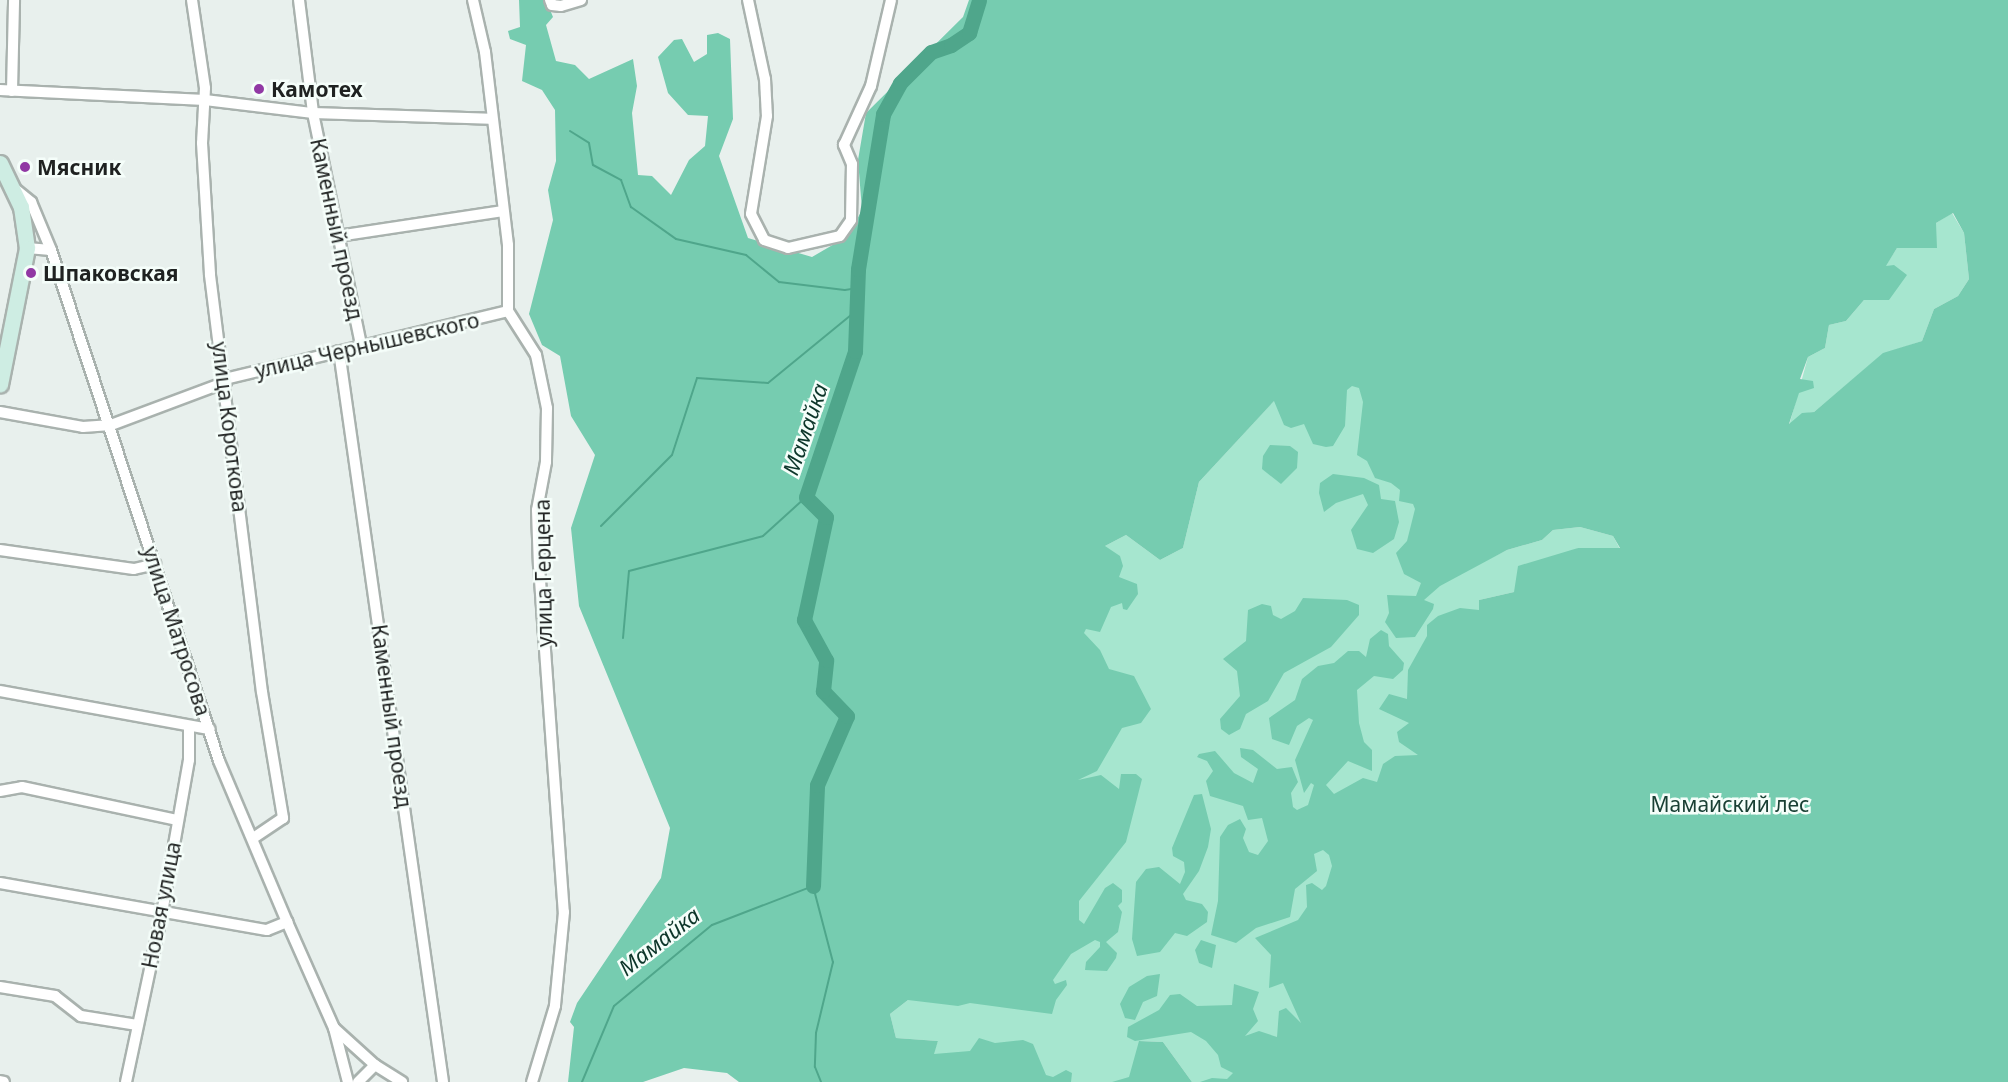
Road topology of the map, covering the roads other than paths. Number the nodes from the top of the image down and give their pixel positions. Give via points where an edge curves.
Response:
1 (14, 0) edge
2 (192, 0) edge
3 (299, 0) edge
4 (473, 0) edge
5 (550, 0) edge
6 (580, 0) edge
7 (748, 0) edge
8 (891, 0) edge
9 (0, 90) edge
10 (12, 91) junction
11 (205, 100) junction
12 (313, 112) junction
13 (490, 119) junction
14 (0, 163) edge
15 (15, 189) junction
16 (503, 211) junction
17 (338, 236) junction
18 (27, 248) junction
19 (51, 250) junction
20 (508, 311) junction
21 (360, 345) junction
22 (339, 351) junction
23 (226, 380) junction
24 (0, 384) edge
25 (0, 412) edge
26 (111, 425) junction
27 (0, 550) edge
28 (155, 564) junction
29 (0, 691) edge
30 (189, 727) junction
31 (210, 729) junction
32 (0, 791) edge
33 (177, 820) junction
34 (253, 838) junction
35 (0, 883) edge
36 (162, 913) junction
37 (287, 922) junction
38 (0, 987) edge
39 (137, 1025) junction
40 (334, 1028) junction
41 (375, 1065) junction
42 (126, 1082) edge
43 (348, 1082) edge
44 (358, 1082) edge
45 (402, 1082) edge
46 (443, 1082) edge
47 (532, 1082) edge

1 - 10 street
2 - 11 street, улица Короткова
3 - 12 street, Каменный проезд
4 - 13 street, улица Герцена via 485,52
5 - 6 street via 552,5 561,6
7 - 8 street via 765,79 767,116 751,214 764,240 788,248 840,236 851,220 852,164 844,145 871,86
9 - 10 street
10 - 11 street
11 - 12 street
11 - 23 street, улица Короткова via 202,143 210,275
12 - 13 street
12 - 17 street, Каменный проезд
13 - 16 street, улица Герцена
14 - 15 main road
15 - 18 main road
15 - 19 street, улица Матросова via 31,202
16 - 17 street
16 - 20 street, улица Герцена
17 - 21 street, Каменный проезд
18 - 19 street
18 - 24 main road
19 - 26 street, улица Матросова
20 - 21 street, улица Чернышевского
20 - 47 street, улица Герцена via 536,355 547,408 546,462 537,510 564,912 555,1006
21 - 22 street, улица Чернышевского
22 - 23 street, улица Чернышевского
22 - 46 street, Каменный проезд
23 - 26 street, улица Чернышевского
23 - 34 street, улица Короткова via 262,692 283,818
25 - 26 street, улица Чернышевского via 83,427
26 - 28 street, улица Матросова
27 - 28 street via 134,569
28 - 31 street, улица Матросова
29 - 30 street
30 - 31 street
30 - 33 street, Новая улица via 189,759
31 - 34 street, улица Матросова
32 - 33 street via 22,787
33 - 36 street, Новая улица
34 - 37 street, улица Матросова
35 - 36 street
36 - 37 street via 267,930
36 - 39 street, Новая улица
37 - 40 street, улица Матросова
38 - 39 street via 55,996 81,1016
39 - 42 street, Новая улица
40 - 41 street, улица Матросова
40 - 43 street, улица Матросова
41 - 44 street
41 - 45 street, улица Матросова

